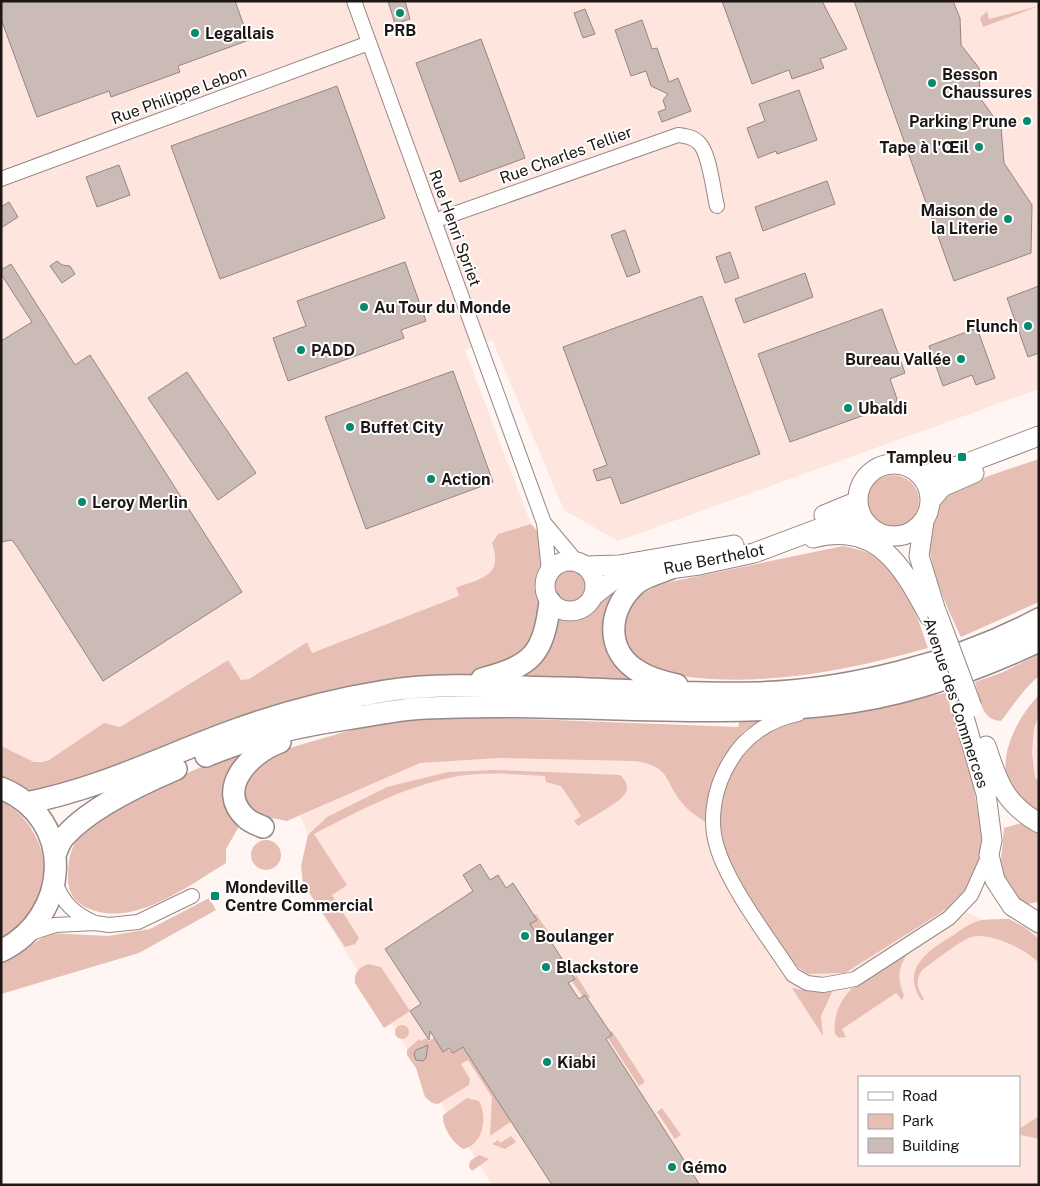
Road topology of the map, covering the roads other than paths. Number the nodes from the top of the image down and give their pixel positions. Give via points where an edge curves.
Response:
1 (354, 1) edge
2 (369, 43) junction
3 (1, 179) edge
4 (717, 206) dead end
5 (434, 221) junction
6 (1039, 436) edge
7 (1039, 450) edge
8 (921, 476) junction
9 (858, 501) junction
10 (930, 501) junction
11 (924, 521) junction
12 (866, 523) junction
13 (544, 524) junction
14 (884, 535) junction
15 (768, 549) junction
16 (581, 564) junction
17 (668, 569) junction
18 (549, 571) junction
19 (593, 596) junction
20 (550, 602) junction
21 (933, 615) junction
22 (1039, 619) edge
23 (1039, 641) edge
24 (459, 685) junction
25 (721, 693) junction
26 (838, 704) junction
27 (967, 709) junction
28 (376, 714) junction
29 (1, 788) edge
30 (26, 803) junction
31 (1039, 824) edge
32 (263, 827) dead end
33 (55, 855) junction
34 (989, 855) junction
35 (55, 881) junction
36 (192, 896) dead end
37 (95, 923) junction
38 (1039, 923) edge
39 (28, 934) junction
40 (1, 951) edge

1 - 2 street, Rue Henri Spriet
2 - 3 street, Rue Philippe Lebon
2 - 5 street, Rue Henri Spriet
4 - 5 street, Rue Charles Tellier via 705,151 690,137 678,135
5 - 13 street, Rue Henri Spriet
6 - 8 street via 965,464
7 - 10 street via 952,481
8 - 9 street via 902,465 889,464 878,468 862,483
8 - 10 street
9 - 12 street
9 - 16 street, Rue Berthelot via 749,542 619,565
10 - 11 street
11 - 14 street via 906,534
11 - 21 street, Avenue des Commerces via 919,556
12 - 14 street
12 - 15 street, Rue Berthelot via 853,519 839,521
13 - 16 street
13 - 18 street
14 - 21 street, Avenue des Commerces via 908,556
15 - 17 street, Rue Berthelot
15 - 21 street via 838,535 871,543 905,572
16 - 18 street via 561,562
16 - 19 street via 595,583
17 - 19 street, Rue Berthelot via 617,577
17 - 25 main road via 644,578 624,598 613,630 615,646 622,657 640,672 676,685
18 - 20 street via 545,588
19 - 20 street via 585,606 573,611 560,609
20 - 24 main road via 543,638 528,659 517,669 502,675
21 - 27 street, Avenue des Commerces
22 - 25 main road via 968,650 882,676 799,689
23 - 26 main road via 978,668 926,685
24 - 25 main road
24 - 30 main road via 383,691 309,707 239,728 93,787
26 - 28 main road via 716,712 537,706 426,708
26 - 34 street via 795,715 755,732 737,750 716,791 713,814 717,847 740,893 793,976 807,983 823,985 855,979 949,918 971,895
27 - 31 street, Avenue des Commerces via 1009,800
27 - 34 street, Avenue des Commerces via 986,794 992,840
28 - 32 main road via 323,727 268,746 252,756 238,776 234,794 236,805 246,819
28 - 33 main road via 312,724 265,736 164,775 81,820 61,841
29 - 30 main road
30 - 33 main road via 49,834
33 - 35 main road
34 - 38 street, Avenue des Commerces via 1006,899
35 - 37 street via 62,899 71,909
35 - 39 main road via 48,906
36 - 37 street via 138,922
37 - 39 street via 55,925
39 - 40 main road

